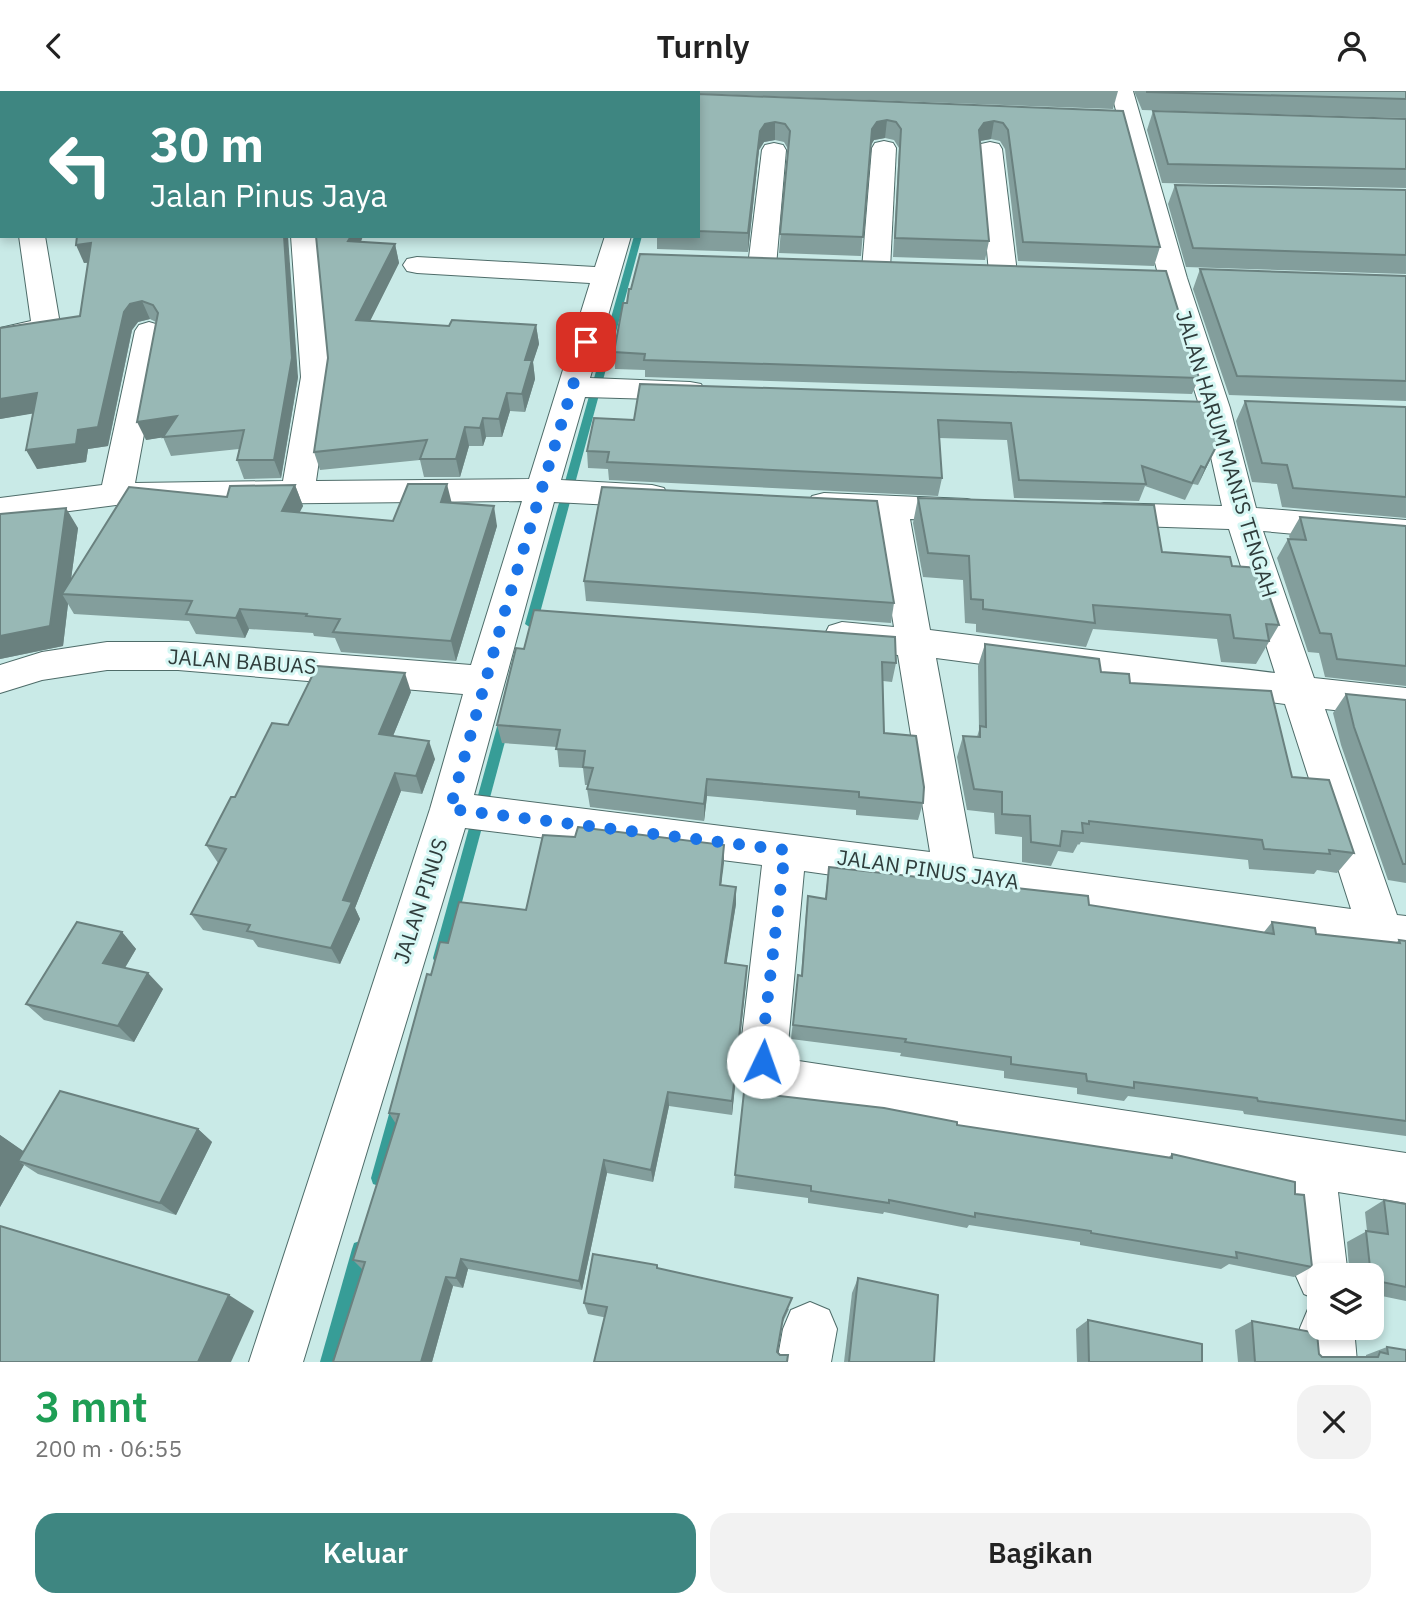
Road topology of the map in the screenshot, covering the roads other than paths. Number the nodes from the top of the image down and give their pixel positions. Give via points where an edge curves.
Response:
1 (1122, 91) edge
2 (1102, 119) edge
3 (1130, 120) junction
4 (1157, 121) edge
5 (884, 148) dead end
6 (990, 149) dead end
7 (774, 150) dead end
8 (1150, 193) junction
9 (1177, 194) edge
10 (32, 238) edge
11 (304, 238) edge
12 (618, 258) edge
13 (735, 264) edge
14 (417, 265) dead end
15 (876, 269) edge
16 (1003, 273) edge
17 (1160, 278) junction
18 (1201, 279) edge
19 (149, 331) dead end
20 (0, 337) edge
21 (572, 387) junction
22 (722, 392) edge
23 (543, 490) junction
24 (298, 492) junction
25 (116, 494) junction
26 (682, 497) edge
27 (793, 503) edge
28 (891, 508) junction
29 (0, 509) edge
30 (999, 511) edge
31 (1080, 513) edge
32 (1242, 518) junction
33 (1406, 532) edge
34 (805, 633) edge
35 (914, 641) junction
36 (0, 679) edge
37 (485, 681) junction
38 (1300, 692) junction
39 (1406, 703) edge
40 (450, 809) junction
41 (785, 850) junction
42 (955, 874) junction
43 (1393, 935) edge
44 (1310, 1163) junction
45 (1406, 1178) edge
46 (1321, 1263) edge
47 (1328, 1340) edge
48 (276, 1362) edge
49 (1330, 1362) edge

1 - 3 street, JALAN HARUM MANIS TENGAH
2 - 3 street
3 - 4 street
3 - 8 street, JALAN HARUM MANIS TENGAH
5 - 15 street
6 - 16 street
7 - 13 street via 775,266
8 - 9 street
8 - 17 street, JALAN HARUM MANIS TENGAH
10 - 20 street via 46,324 38,330
11 - 24 street via 316,377
12 - 14 street
12 - 21 street, JALAN PINUS
17 - 18 street
17 - 32 street, JALAN HARUM MANIS TENGAH via 1215,408
19 - 25 street
21 - 22 street
21 - 23 street, JALAN PINUS
23 - 24 street
23 - 26 street
23 - 37 street, JALAN PINUS via 518,612
24 - 25 street
25 - 29 street
27 - 28 street
28 - 30 street
28 - 35 street
31 - 32 street
32 - 33 street
32 - 38 street, JALAN HARUM MANIS TENGAH
34 - 35 street
35 - 38 street
35 - 42 street
36 - 37 street, JALAN BABUAS via 41,666 107,656 178,656
37 - 40 street, JALAN PINUS
38 - 39 street
38 - 43 street, JALAN HARUM MANIS TENGAH
40 - 41 street, JALAN PINUS JAYA
40 - 48 street, JALAN PINUS
41 - 42 street, JALAN PINUS JAYA
41 - 44 street via 762,1047 763,1062 773,1076 788,1082
42 - 43 street, JALAN PINUS JAYA
44 - 45 street
44 - 46 street
47 - 49 street

